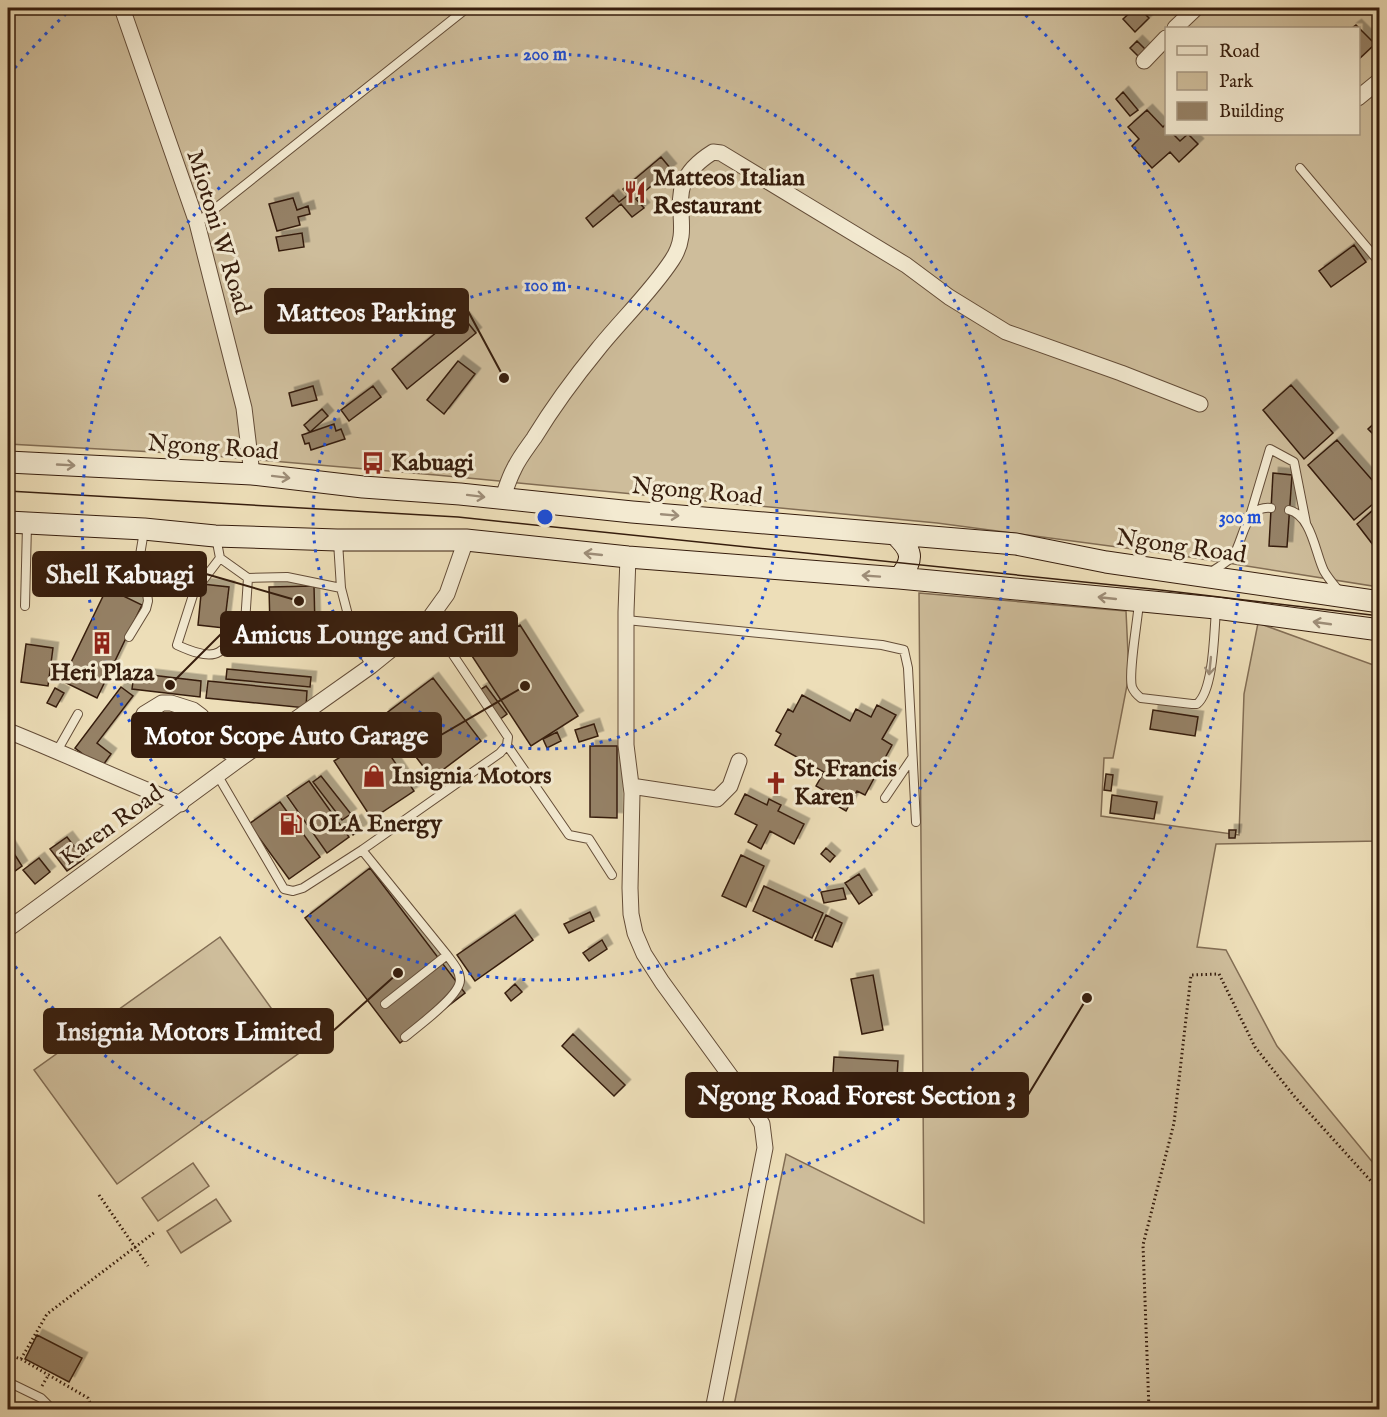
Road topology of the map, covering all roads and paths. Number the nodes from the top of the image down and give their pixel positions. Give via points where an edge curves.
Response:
1 (122, 8) edge
2 (467, 8) edge
3 (1196, 8) edge
4 (1176, 27) edge
5 (1165, 40) edge
6 (1144, 61) dead end
7 (1380, 80) edge
8 (1360, 97) edge
9 (1300, 168) dead end
10 (197, 223) junction
11 (1380, 263) edge
12 (1200, 404) dead end
13 (8, 462) edge
14 (252, 474) junction
15 (502, 499) junction
16 (1271, 508) dead end
17 (1290, 510) dead end
18 (1250, 516) junction
19 (17, 523) edge
20 (1306, 523) junction
21 (144, 529) junction
22 (895, 534) junction
23 (215, 536) junction
24 (338, 540) junction
25 (466, 540) junction
26 (628, 557) junction
27 (220, 558) junction
28 (1204, 577) junction
29 (248, 578) junction
30 (899, 578) junction
31 (341, 588) junction
32 (1342, 596) junction
33 (1139, 601) junction
34 (1380, 602) edge
35 (25, 606) dead end
36 (1216, 608) junction
37 (429, 619) junction
38 (626, 620) junction
39 (1380, 630) edge
40 (129, 637) dead end
41 (354, 638) junction
42 (244, 639) junction
43 (371, 666) junction
44 (78, 714) dead end
45 (144, 714) dead end
46 (8, 731) edge
47 (507, 746) junction
48 (57, 751) junction
49 (241, 758) junction
50 (912, 758) junction
51 (739, 761) dead end
52 (218, 776) junction
53 (631, 786) junction
54 (885, 798) dead end
55 (181, 804) junction
56 (916, 822) dead end
57 (362, 850) junction
58 (612, 875) dead end
59 (8, 929) edge
60 (447, 956) junction
61 (385, 1004) dead end
62 (405, 1037) dead end
63 (1380, 1191) edge
64 (99, 1195) dead end
65 (155, 1232) dead end
66 (136, 1247) junction
67 (148, 1266) dead end
68 (8, 1355) edge
69 (21, 1359) junction
70 (8, 1382) edge
71 (53, 1410) edge
72 (93, 1410) edge
73 (713, 1410) edge
74 (1149, 1410) edge

1 - 10 street, Miotoni W Road
2 - 10 lane
3 - 4 street
5 - 6 street
7 - 8 street
9 - 11 lane
10 - 14 street, Miotoni W Road via 244,408
12 - 15 street via 1006,332 843,226 721,153 713,152 683,181 680,248 555,406 514,469
13 -> 14 main road, Ngong Road
14 -> 15 main road, Ngong Road
15 -> 22 main road, Ngong Road
16 - 18 lane
17 - 20 lane
18 - 20 lane via 1270,449 1294,462
18 - 28 lane via 1232,556
19 - 21 main road
19 - 35 lane
20 - 32 lane via 1325,572
21 - 23 main road
21 - 40 lane via 138,567 148,601
22 - 28 main road, Ngong Road via 1016,544
22 - 30 main road via 907,545 910,555 908,567
23 - 24 main road
23 - 27 lane
24 - 25 main road
24 - 31 lane
26 -> 25 main road
25 - 37 street, Karen Road via 447,594
30 -> 26 main road
26 - 38 street
27 - 29 lane
27 - 42 lane via 194,592 177,645 216,654 228,643
28 - 32 main road, Ngong Road
29 - 31 lane via 287,577
29 - 42 lane
33 -> 30 main road
31 - 41 lane
32 - 34 main road, Ngong Road
33 - 36 main road
36 -> 33 lane via 1205,694 1197,704 1192,704 1141,698 1132,687
39 -> 36 main road
37 - 43 street, Karen Road
37 - 47 lane via 508,737
38 - 50 lane via 904,650
38 - 53 street via 626,745
41 - 42 lane
41 - 43 lane
43 - 49 street, Karen Road
44 - 48 lane
45 - 49 street via 162,703 184,707 201,716 223,749
46 - 48 street
47 - 57 lane
47 - 58 lane via 569,835 589,839
48 - 55 street
49 - 52 street, Karen Road
50 - 54 lane
50 - 56 lane
51 - 53 street via 730,786 717,799
52 - 55 street, Karen Road
52 - 57 lane via 284,889 303,888
53 - 73 street via 630,888 635,933 662,982 762,1124 763,1162
55 - 59 street, Karen Road
57 - 60 lane
60 - 61 lane
60 - 62 lane via 458,971 459,988
63 - 74 path via 1255,1047 1219,974 1191,975 1174,1123 1143,1245
64 - 66 path
65 - 66 path
66 - 67 path
66 - 69 path via 47,1314
68 - 69 path
69 - 72 path via 88,1398
70 - 71 lane via 41,1398

